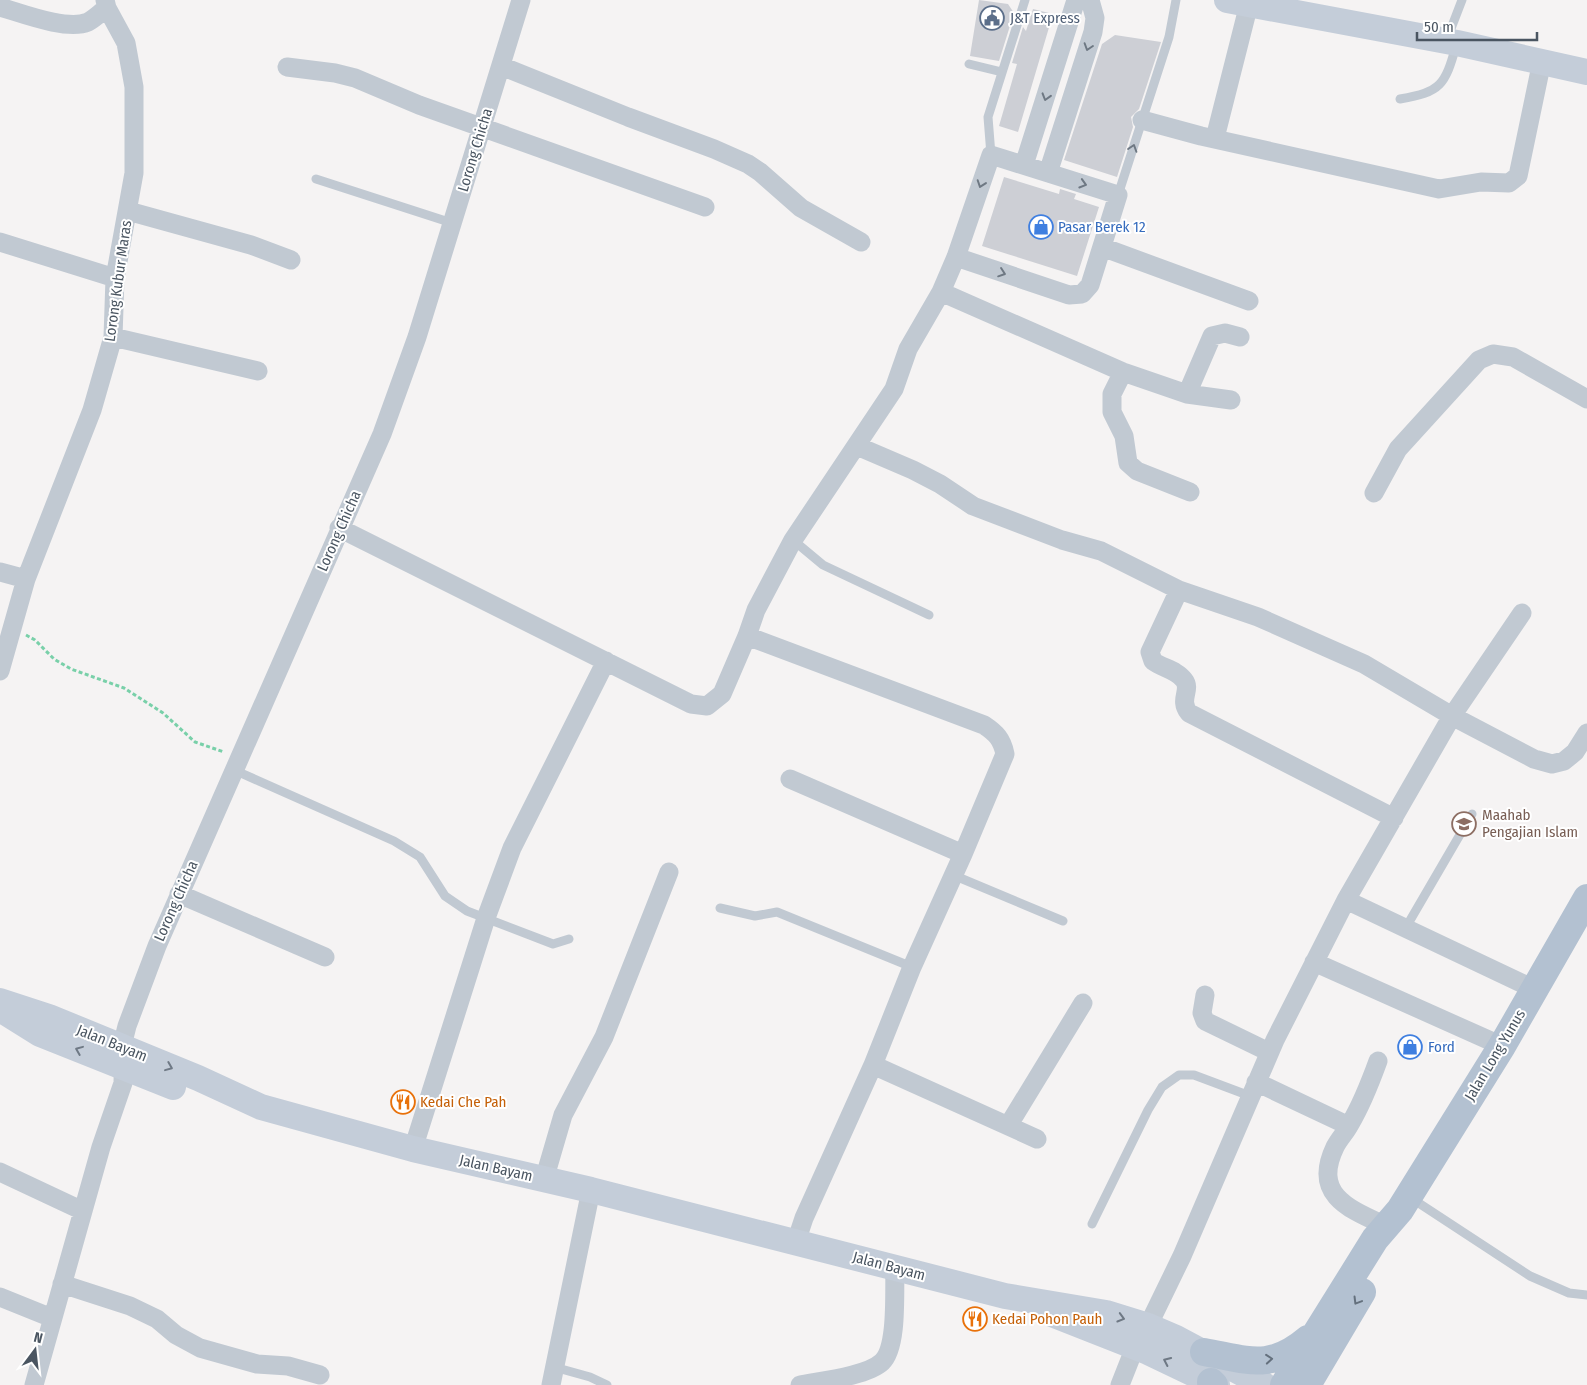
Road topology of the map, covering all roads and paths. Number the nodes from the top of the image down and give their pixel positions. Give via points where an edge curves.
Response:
1 (521, 0) edge
2 (1025, 0) edge
3 (1076, 0) edge
4 (1090, 0) edge
5 (1176, 0) edge
6 (1462, 0) edge
7 (1242, 1) edge
8 (106, 4) edge
9 (0, 7) edge
10 (1451, 42) junction
11 (1542, 61) junction
12 (969, 64) dead end
13 (501, 66) junction
14 (287, 67) dead end
15 (1002, 72) junction
16 (1587, 72) edge
17 (1400, 99) dead end
18 (1142, 120) junction
19 (482, 127) junction
20 (1215, 138) junction
21 (990, 155) junction
22 (1024, 165) junction
23 (1048, 173) junction
24 (316, 179) dead end
25 (1118, 195) junction
26 (705, 206) dead end
27 (128, 211) junction
28 (452, 223) junction
29 (0, 242) edge
30 (861, 242) dead end
31 (1102, 247) junction
32 (956, 257) junction
33 (291, 260) dead end
34 (115, 278) junction
35 (941, 292) junction
36 (1249, 301) dead end
37 (112, 337) junction
38 (1240, 337) dead end
39 (258, 371) dead end
40 (1123, 372) junction
41 (1187, 394) junction
42 (1587, 399) edge
43 (1231, 400) dead end
44 (857, 446) junction
45 (1190, 492) dead end
46 (1374, 493) dead end
47 (340, 528) junction
48 (792, 540) junction
49 (0, 572) edge
50 (26, 579) junction
51 (1179, 590) junction
52 (1522, 612) dead end
53 (929, 615) dead end
54 (11, 629) junction
55 (747, 636) junction
56 (606, 661) junction
57 (0, 671) edge
58 (1452, 716) junction
59 (1587, 733) edge
60 (236, 764) junction
61 (790, 779) dead end
62 (1472, 814) dead end
63 (1394, 818) junction
64 (963, 854) junction
65 (669, 872) dead end
66 (953, 875) junction
67 (179, 894) junction
68 (1587, 898) edge
69 (1346, 900) junction
70 (720, 908) dead end
71 (486, 918) junction
72 (1063, 921) dead end
73 (1405, 929) junction
74 (569, 939) dead end
75 (325, 957) dead end
76 (1314, 962) junction
77 (912, 967) junction
78 (1534, 990) junction
79 (1205, 995) dead end
80 (0, 1001) edge
81 (1083, 1003) dead end
82 (0, 1008) edge
83 (1502, 1046) junction
84 (1269, 1052) junction
85 (124, 1058) junction
86 (1378, 1061) dead end
87 (873, 1065) junction
88 (1253, 1089) junction
89 (1008, 1126) junction
90 (1350, 1126) junction
91 (1037, 1139) dead end
92 (413, 1149) junction
93 (0, 1172) edge
94 (544, 1180) junction
95 (591, 1190) junction
96 (83, 1211) junction
97 (1398, 1211) junction
98 (1092, 1224) dead end
99 (796, 1242) junction
100 (895, 1268) junction
101 (62, 1284) junction
102 (1587, 1295) edge
103 (0, 1297) edge
104 (52, 1318) junction
105 (1326, 1335) junction
106 (1142, 1336) junction
107 (1204, 1352) junction
108 (320, 1375) dead end
109 (553, 1376) edge
110 (1214, 1384) edge
111 (34, 1385) edge
112 (607, 1385) edge
113 (800, 1385) edge
114 (1120, 1385) edge
115 (1264, 1385) edge
116 (1284, 1385) edge
117 (1307, 1385) edge
118 (1322, 1385) edge

1 - 13 street, Lorong Chicha
2 - 15 lane
3 -> 22 street
4 -> 23 street via 1095,18 1093,32
5 - 18 lane via 1169,37
6 - 10 lane
7 - 10 main road
7 - 20 street
8 - 9 street via 88,22 77,24
8 - 27 street, Lorong Kubur Maras via 126,43 134,86 134,173
10 - 11 main road
10 - 17 lane via 1446,76 1438,87 1426,95
11 - 16 main road
11 - 20 street via 1518,176 1509,183 1481,182 1439,189
12 - 15 lane
13 - 19 street, Lorong Chicha
13 - 30 street via 748,164 801,208
14 - 19 street via 335,72 355,78
15 - 21 lane via 988,117
18 - 20 street
25 -> 18 lane
19 - 26 street
19 - 28 street, Lorong Chicha
21 - 22 street
21 -> 32 street
22 - 23 street
23 -> 25 street
24 - 28 lane
25 - 31 street
27 - 33 street via 252,245
27 - 34 street, Lorong Kubur Maras
28 - 47 street, Lorong Chicha via 417,337 382,434
29 - 34 street
32 -> 31 street via 1076,296 1090,285
31 - 36 street
32 - 35 street
34 - 37 street, Lorong Kubur Maras
35 - 40 street
35 - 44 street via 908,349 894,389
37 - 39 street
37 - 50 street, Lorong Kubur Maras via 92,410
38 - 41 street via 1225,333 1212,336
40 - 41 street
40 - 45 street via 1112,394 1112,412 1124,436 1128,463 1137,471
41 - 43 street
42 - 46 street via 1513,357 1493,354 1479,360 1398,449
44 - 48 street
44 - 51 street via 940,484 973,506 1062,540 1101,551
47 - 56 street
47 - 60 street, Lorong Chicha
48 - 53 lane via 824,565
48 - 55 street via 756,610
49 - 50 street
50 - 54 street, Lorong Kubur Maras
51 - 58 street via 1258,617 1364,664
51 - 63 street via 1150,652 1153,661 1185,681 1184,708
52 - 58 street
54 - 57 street, Lorong Kubur Maras
54 - 60 path via 35,640 71,669 124,688 163,713 196,742
55 - 56 street via 722,694 707,706 691,704
55 - 64 street via 984,725 994,732 1002,742 1005,754
56 - 71 street via 512,848
58 - 59 street via 1534,759 1552,764 1570,756
58 - 63 street
60 - 67 street, Lorong Chicha
60 - 71 lane via 420,857 445,896 467,911
61 - 64 street
62 - 73 lane
63 - 69 street
64 - 66 street
65 - 94 street via 604,1037 563,1115
66 - 72 lane
66 - 77 street
67 - 75 street
67 - 85 street, Lorong Chicha via 127,1026
68 - 78 main road, Jalan Long Yunus
69 - 73 street
69 - 76 street
70 - 77 lane via 755,916 777,912
71 - 74 lane via 553,944
71 - 92 street
73 - 78 street
76 - 83 street
76 - 84 street
77 - 87 street
78 - 83 main road, Jalan Long Yunus
79 - 84 street via 1202,1013 1205,1021
80 - 85 main road, Jalan Bayam via 49,1017
81 - 89 street
85 -> 82 main road via 40,1034
83 - 97 main road, Jalan Long Yunus
84 - 88 street
85 - 92 main road, Jalan Bayam via 199,1096 262,1107
85 - 96 street, Lorong Chicha via 122,1083
86 - 90 street
87 - 89 street
87 - 99 street
88 - 90 street
88 - 98 lane via 1194,1075 1178,1075 1162,1087
88 - 106 street via 1182,1256
89 - 91 street
90 - 97 street via 1335,1146 1329,1166 1328,1180 1335,1196 1346,1207
92 - 94 main road, Jalan Bayam
93 - 96 street
94 - 95 main road, Jalan Bayam
95 - 99 main road, Jalan Bayam
95 - 109 street
96 - 101 street, Lorong Chicha
97 - 102 lane via 1530,1276 1569,1293
97 - 105 main road, Jalan Long Yunus via 1390,1246
99 - 100 main road, Jalan Bayam
100 - 106 main road, Jalan Bayam via 1005,1296 1106,1313
100 - 113 street via 890,1350 882,1362 869,1370
101 - 104 street, Lorong Chicha
101 - 108 street via 130,1306 200,1348 257,1364 288,1366
103 - 104 street
104 - 111 street, Lorong Chicha
107 -> 105 main road via 1251,1360 1280,1358
105 - 116 main road, Jalan Long Yunus
105 - 117 main road, Jalan Long Yunus
105 - 118 main road
106 - 107 main road, Jalan Bayam
110 -> 106 main road, Jalan Bayam
106 - 114 street
107 - 115 main road, Jalan Bayam
109 - 112 lane via 590,1377

